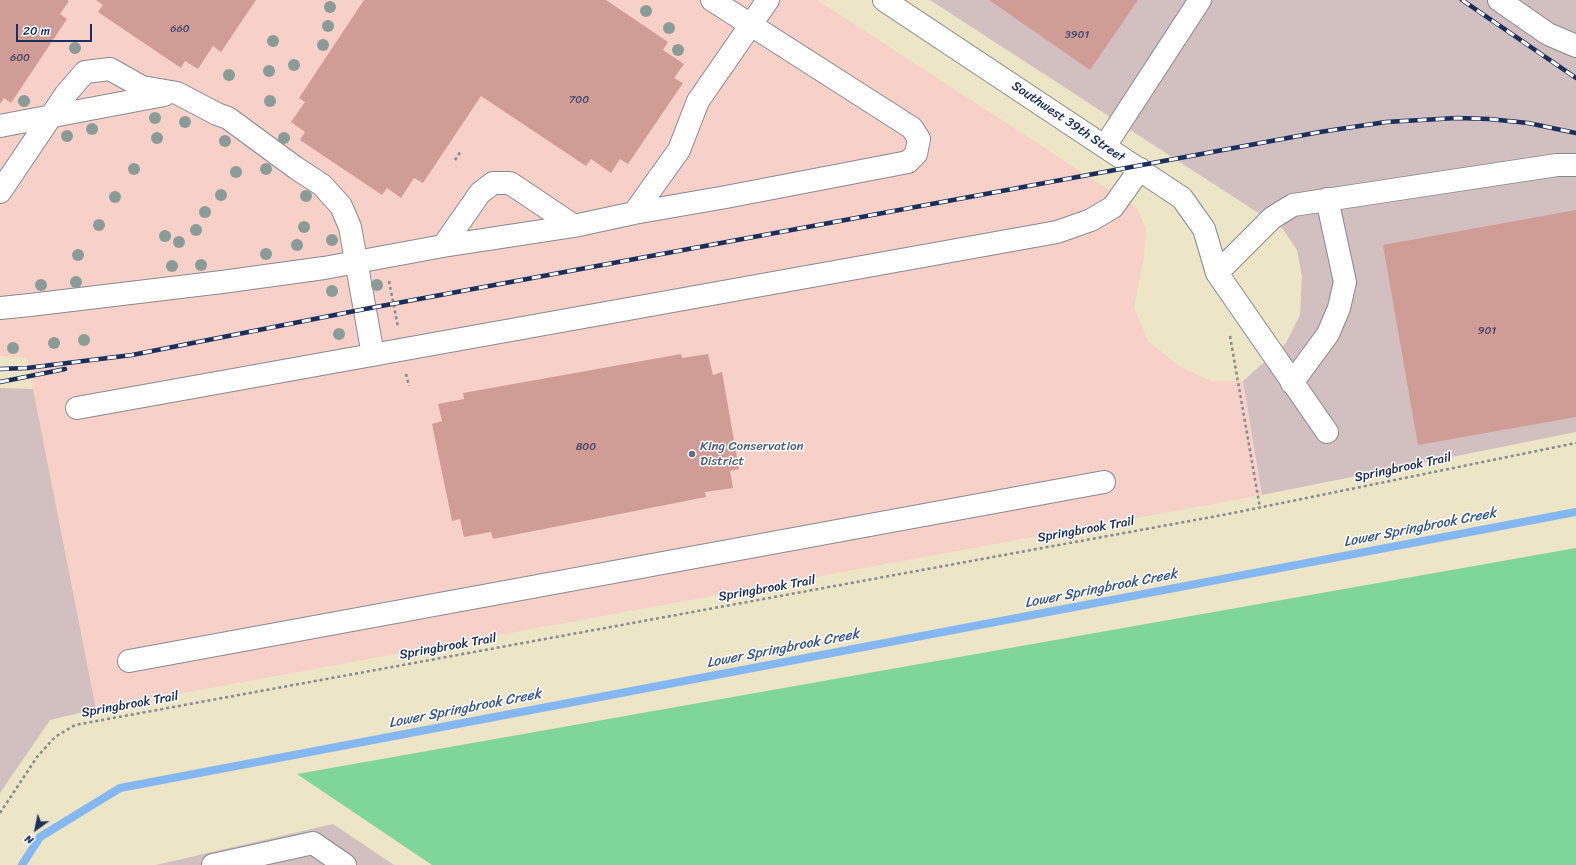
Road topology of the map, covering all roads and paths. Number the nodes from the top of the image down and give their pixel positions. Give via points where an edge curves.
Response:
1 (712, 0) edge
2 (768, 0) edge
3 (884, 0) edge
4 (1200, 0) edge
5 (1499, 0) edge
6 (751, 24) junction
7 (1576, 46) edge
8 (177, 93) junction
9 (52, 116) junction
10 (0, 126) edge
11 (1105, 146) junction
12 (461, 150) dead end
13 (455, 160) dead end
14 (1576, 165) edge
15 (1140, 169) junction
16 (0, 192) edge
17 (1328, 200) junction
18 (634, 213) junction
19 (574, 226) junction
20 (443, 246) junction
21 (356, 262) junction
22 (1217, 273) junction
23 (388, 277) dead end
24 (0, 308) edge
25 (399, 332) dead end
26 (1230, 336) dead end
27 (373, 355) junction
28 (1292, 383) junction
29 (77, 408) dead end
30 (1327, 432) dead end
31 (1576, 443) edge
32 (1104, 482) dead end
33 (1260, 508) junction
34 (130, 661) dead end
35 (0, 812) edge
36 (212, 865) edge
37 (345, 865) edge

1 - 6 street
2 - 6 street
3 - 11 street, Southwest 39th Street
4 - 11 street
5 - 7 street via 1548,34
6 - 18 street via 698,101 679,150
6 - 18 street via 912,128 919,139 916,154 908,162
8 - 9 street
8 - 9 street via 142,87 110,69 85,72
8 - 21 street via 228,118 322,185 341,206 350,228
9 - 10 street
9 - 16 street
11 - 15 street, Southwest 39th Street
12 - 13 path
14 - 17 street via 1557,165
15 - 22 street, Southwest 39th Street via 1182,198 1204,229
15 - 27 street via 1113,206 1091,220 1057,232
17 - 22 street via 1293,205 1272,218
17 - 28 street via 1345,282 1339,308 1328,334
18 - 19 street
19 - 20 street
19 - 20 street via 510,183 493,183 480,193
20 - 21 street
21 - 24 street via 222,282
21 - 27 street
22 - 28 street, Southwest 39th Street
23 - 25 path
26 - 33 path
27 - 29 street
28 - 30 street, Southwest 39th Street
31 - 33 path, Springbrook Trail
32 - 34 street
33 - 35 path, Springbrook Trail via 74,725 55,737 37,757
36 - 37 street via 313,843

